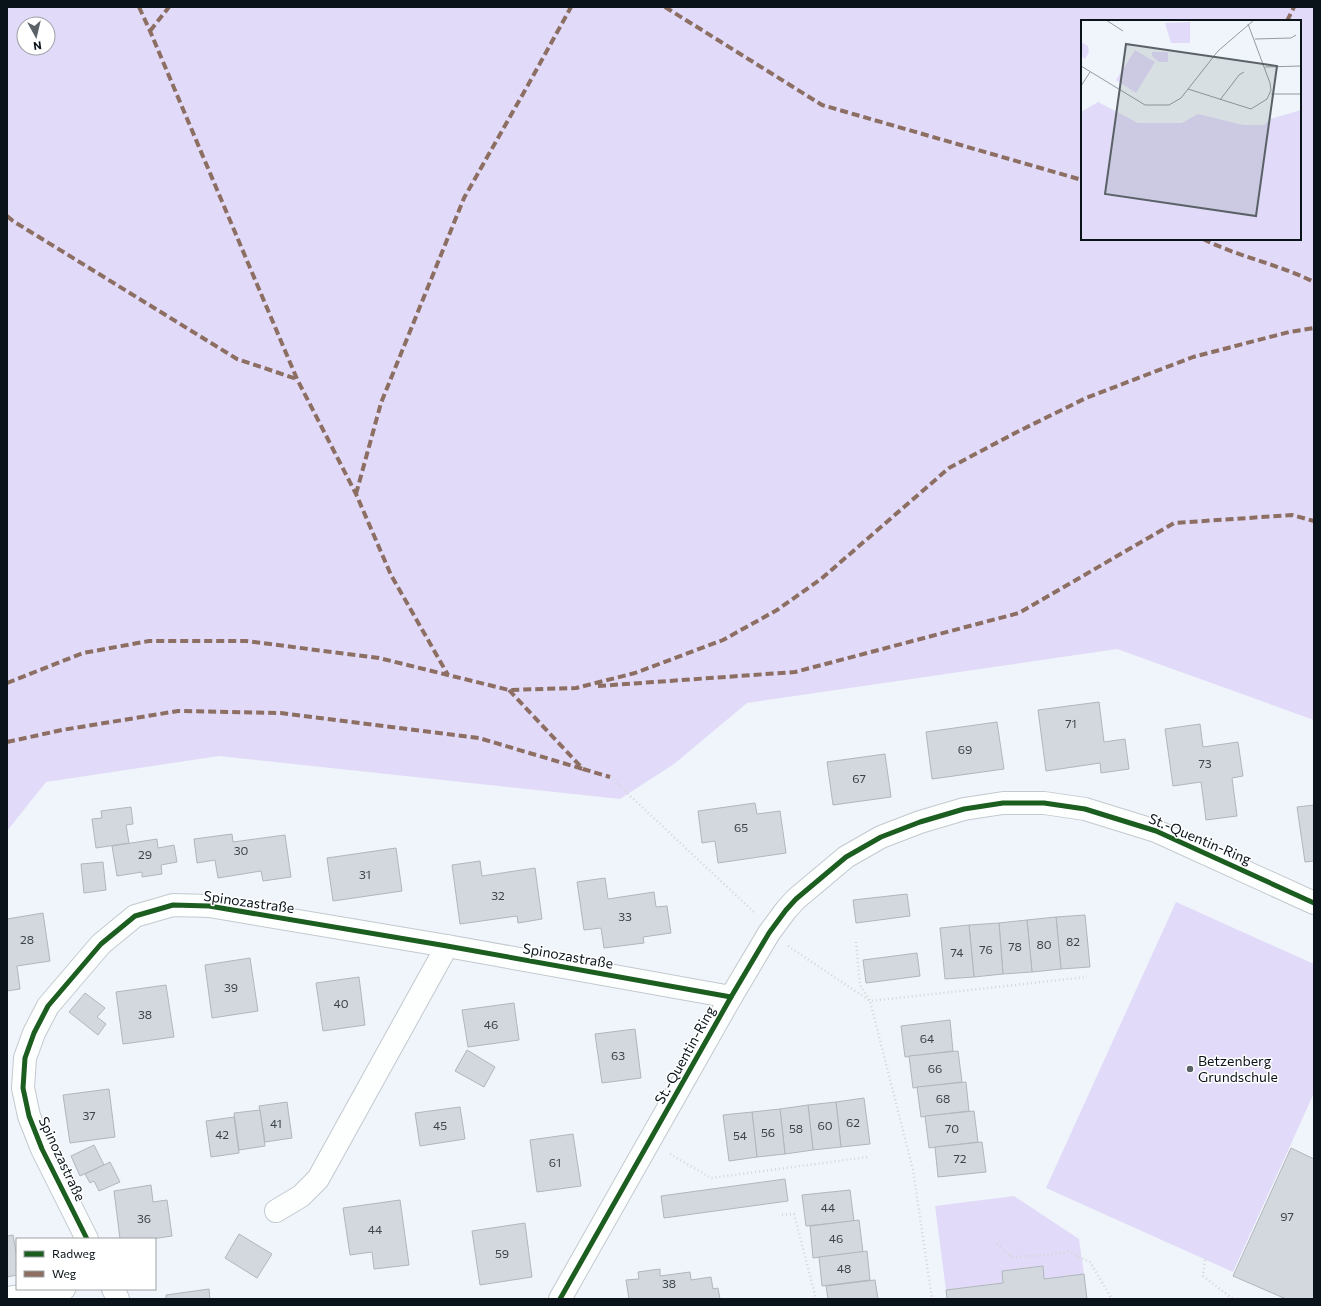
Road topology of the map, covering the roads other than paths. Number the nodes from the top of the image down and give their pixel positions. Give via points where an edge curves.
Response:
1 (1314, 903) edge
2 (447, 946) junction
3 (731, 998) junction
4 (16, 1058) edge
5 (276, 1211) dead end
6 (86, 1238) edge
7 (58, 1290) edge
8 (114, 1290) edge
9 (7, 1298) edge
10 (118, 1299) edge
11 (560, 1299) edge

1 - 3 street, St.-Quentin-Ring via 1156,831 1085,808 1044,803 1003,803 964,809 881,837 846,857 786,910 769,933
2 - 3 street, Spinozastraße
2 - 4 street, Spinozastraße via 209,906 173,905 135,916 101,944 48,1006 34,1033
2 - 5 street via 318,1178 301,1196
3 - 11 street, St.-Quentin-Ring
4 - 6 street, Spinozastraße via 29,1116 42,1149
7 - 9 street
8 - 10 street

